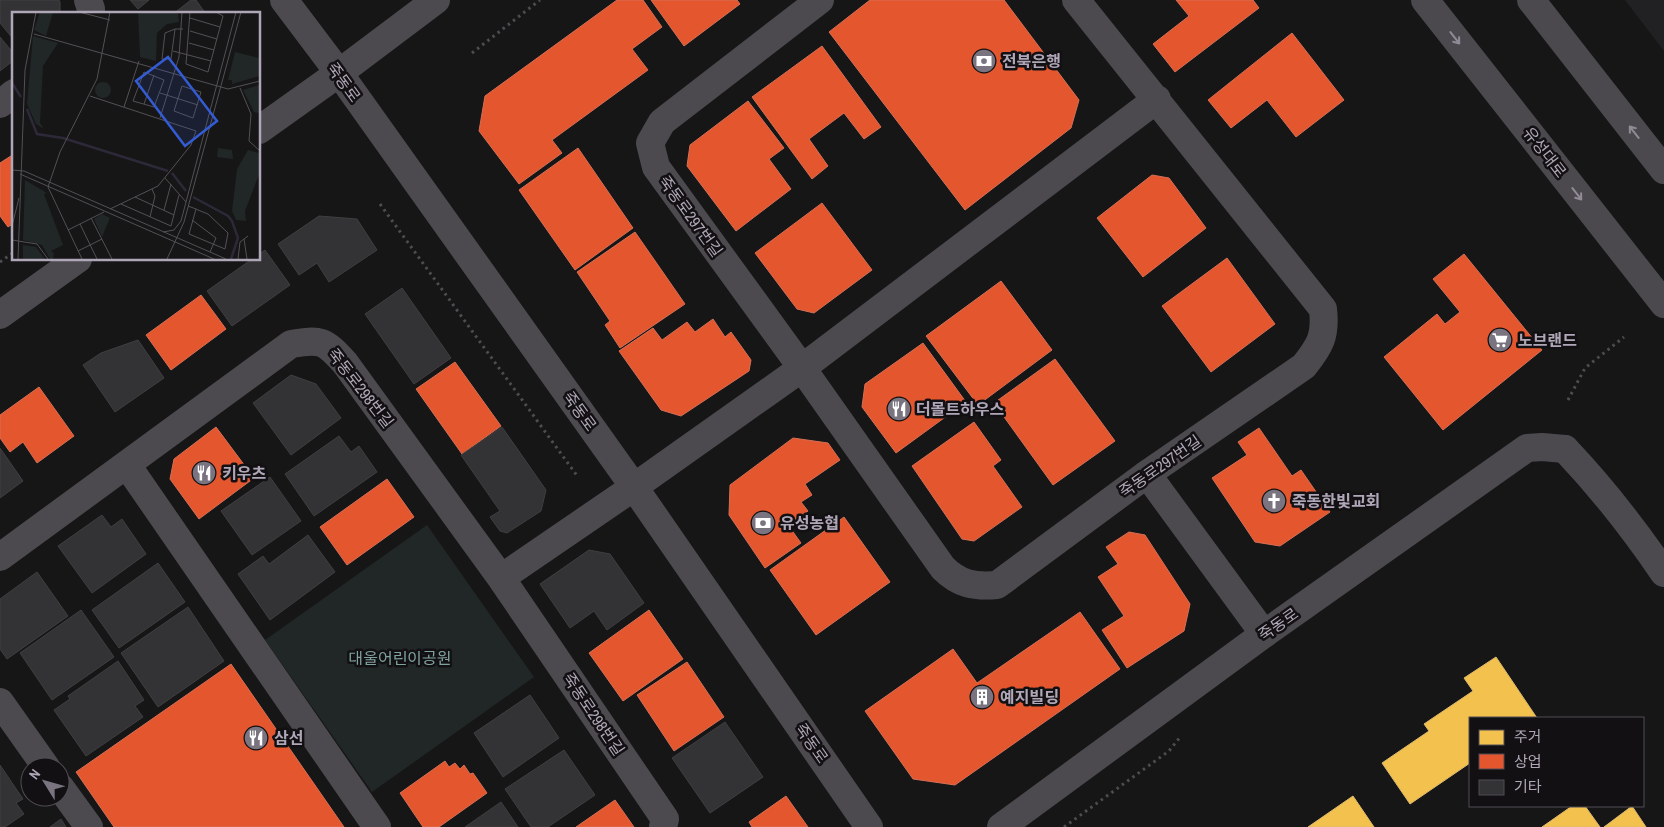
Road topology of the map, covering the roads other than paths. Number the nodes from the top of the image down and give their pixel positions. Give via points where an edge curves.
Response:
1 (284, 0) edge
2 (436, 0) edge
3 (820, 0) edge
4 (1076, 0) edge
5 (1425, 0) edge
6 (1531, 0) edge
7 (339, 73) junction
8 (12, 95) edge
9 (1157, 99) junction
10 (0, 104) edge
11 (260, 129) edge
12 (1664, 170) edge
13 (77, 260) edge
14 (1664, 304) edge
15 (0, 315) edge
16 (802, 368) junction
17 (127, 465) junction
18 (1147, 474) junction
19 (634, 487) junction
20 (0, 557) edge
21 (1664, 573) edge
22 (502, 578) junction
23 (1264, 634) junction
24 (0, 702) edge
25 (39, 757) edge
26 (70, 800) edge
27 (89, 827) edge
28 (377, 827) edge
29 (663, 827) edge
30 (869, 827) edge
31 (1001, 827) edge

1 - 7 street, 죽동로
2 - 7 street
3 - 16 street, 죽동로297번길 via 662,122 650,143 656,167
4 - 9 street, 죽동로297번길
5 -> 14 main road, 유성대로
12 -> 6 main road
7 - 11 street
7 - 19 street, 죽동로
8 - 10 street
9 - 16 street
9 - 18 street, 죽동로297번길 via 1323,309 1325,324 1318,348 1304,366
13 - 15 street
16 - 18 street, 죽동로297번길 via 943,568 961,582 981,587 997,585
16 - 19 street
17 - 20 street, 죽동로298번길
17 - 22 street, 죽동로298번길 via 290,344 311,340 329,345
17 - 28 street
18 - 23 street
19 - 22 street
19 - 30 street, 죽동로
21 - 23 street, 죽동로 via 1588,473 1565,449 1527,448
22 - 29 street, 죽동로298번길 via 665,819
23 - 31 street, 죽동로
24 - 25 street
26 - 27 street

